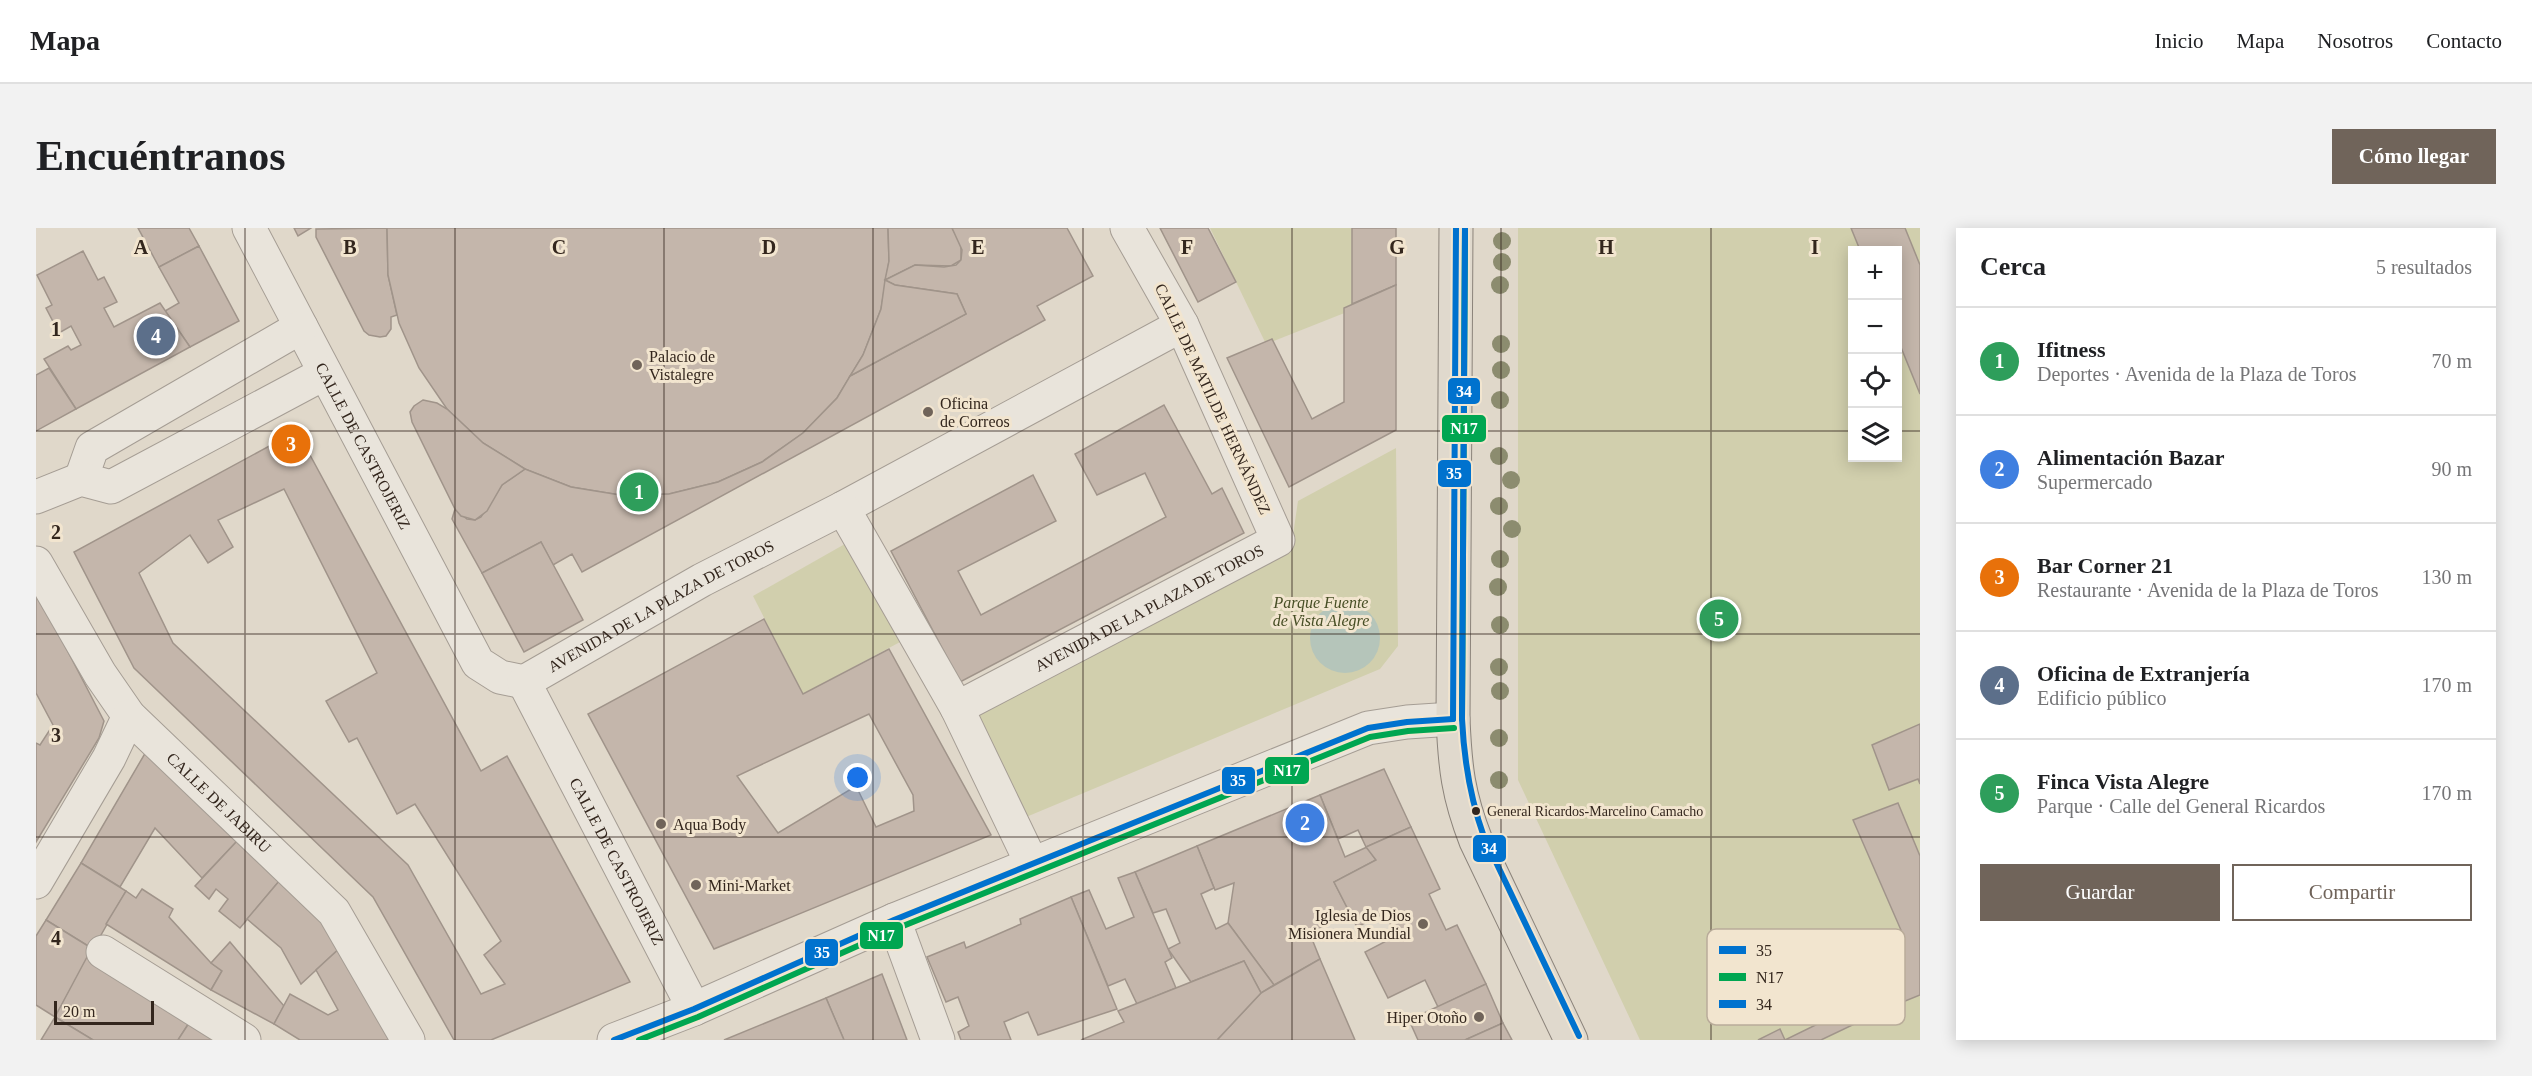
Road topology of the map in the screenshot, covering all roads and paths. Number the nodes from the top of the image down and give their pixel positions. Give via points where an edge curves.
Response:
1 (249, 228) edge
2 (1127, 228) edge
3 (1456, 228) edge
4 (1182, 325) junction
5 (301, 327) junction
6 (325, 374) junction
7 (81, 479) junction
8 (36, 497) edge
9 (843, 508) junction
10 (1278, 540) joint
11 (36, 563) edge
12 (524, 682) junction
13 (957, 708) junction
14 (129, 716) junction
15 (1453, 719) junction
16 (1032, 864) junction
17 (36, 882) edge
18 (894, 920) junction
19 (103, 952) dead end
20 (694, 1009) junction
21 (244, 1040) edge
22 (408, 1040) edge
23 (614, 1040) edge
24 (938, 1040) edge
25 (1571, 1040) edge

1 - 5 street, CALLE DE CASTROJERIZ
2 - 4 street, CALLE DE MATILDE HERNÁNDEZ
3 - 15 main road
4 - 9 street, AVENIDA DE LA PLAZA DE TOROS
4 - 10 street, CALLE DE MATILDE HERNÁNDEZ
5 - 6 street, CALLE DE CASTROJERIZ
5 - 7 street via 92,448
6 - 7 street via 111,487
6 - 12 street, CALLE DE CASTROJERIZ via 478,663 500,677
7 - 8 street
9 - 12 street, AVENIDA DE LA PLAZA DE TOROS via 702,580
9 - 13 street
10 - 13 street, AVENIDA DE LA PLAZA DE TOROS
11 - 14 street, CALLE DE JABIRU via 99,675
12 - 20 street, CALLE DE CASTROJERIZ
13 - 16 street
14 - 17 street
14 - 22 street, CALLE DE JABIRU via 334,912
15 - 16 street via 1368,728
15 - 25 main road via 1456,774 1465,812
16 - 18 street
18 - 20 street
18 - 24 street
19 - 21 street
20 - 23 street

